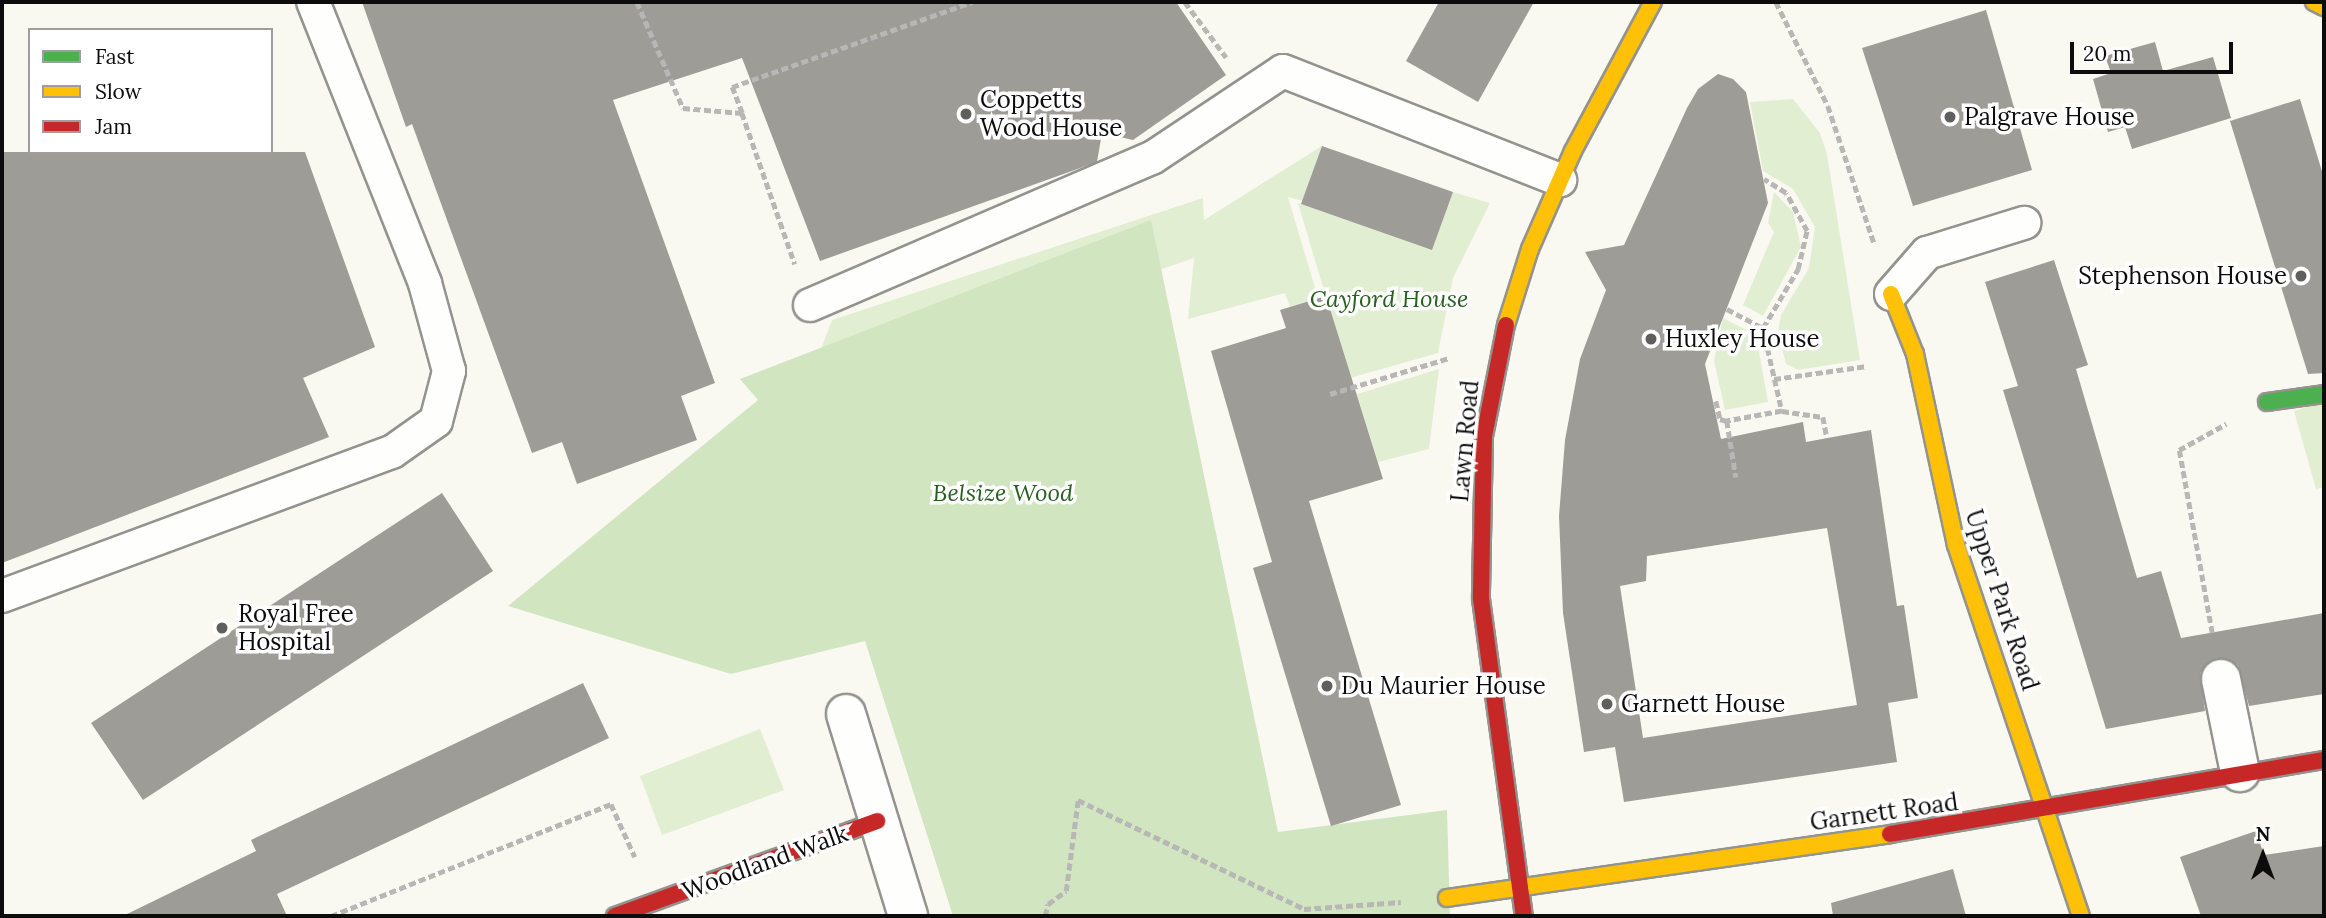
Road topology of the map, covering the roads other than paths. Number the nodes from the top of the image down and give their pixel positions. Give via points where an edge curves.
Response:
1 (313, 2) edge
2 (1653, 2) edge
3 (2314, 2) edge
4 (2324, 7) edge
5 (1560, 180) junction
6 (2024, 223) dead end
7 (1891, 294) joint
8 (810, 305) road end
9 (2324, 394) edge
10 (2267, 401) road end
11 (2, 596) edge
12 (2221, 679) road end
13 (846, 714) dead end
14 (2324, 760) edge
15 (2240, 772) junction
16 (2049, 811) junction
17 (877, 821) junction
18 (1522, 886) junction
19 (1447, 898) road end
20 (615, 916) edge
21 (908, 916) edge
22 (1524, 916) edge
23 (2081, 916) edge

1 - 11 lane via 425,283 449,371 436,421 392,452
2 - 5 street, Lawn Road
3 - 4 street
5 - 8 lane via 1283,71 1152,158
5 - 18 street, Lawn Road via 1514,289 1483,436 1481,599
6 - 7 lane via 1927,253
7 - 16 street, Upper Park Road via 1917,359 1956,545
9 - 10 street
12 - 15 street
13 - 17 street, Woodland Walk
14 - 15 street, Garnett Road
15 - 16 street, Garnett Road
16 - 18 street, Garnett Road
16 - 23 street, Upper Park Road
17 - 20 street, Woodland Walk
17 - 21 street, Woodland Walk
18 - 19 street, Garnett Road
18 - 22 street, Lawn Road

